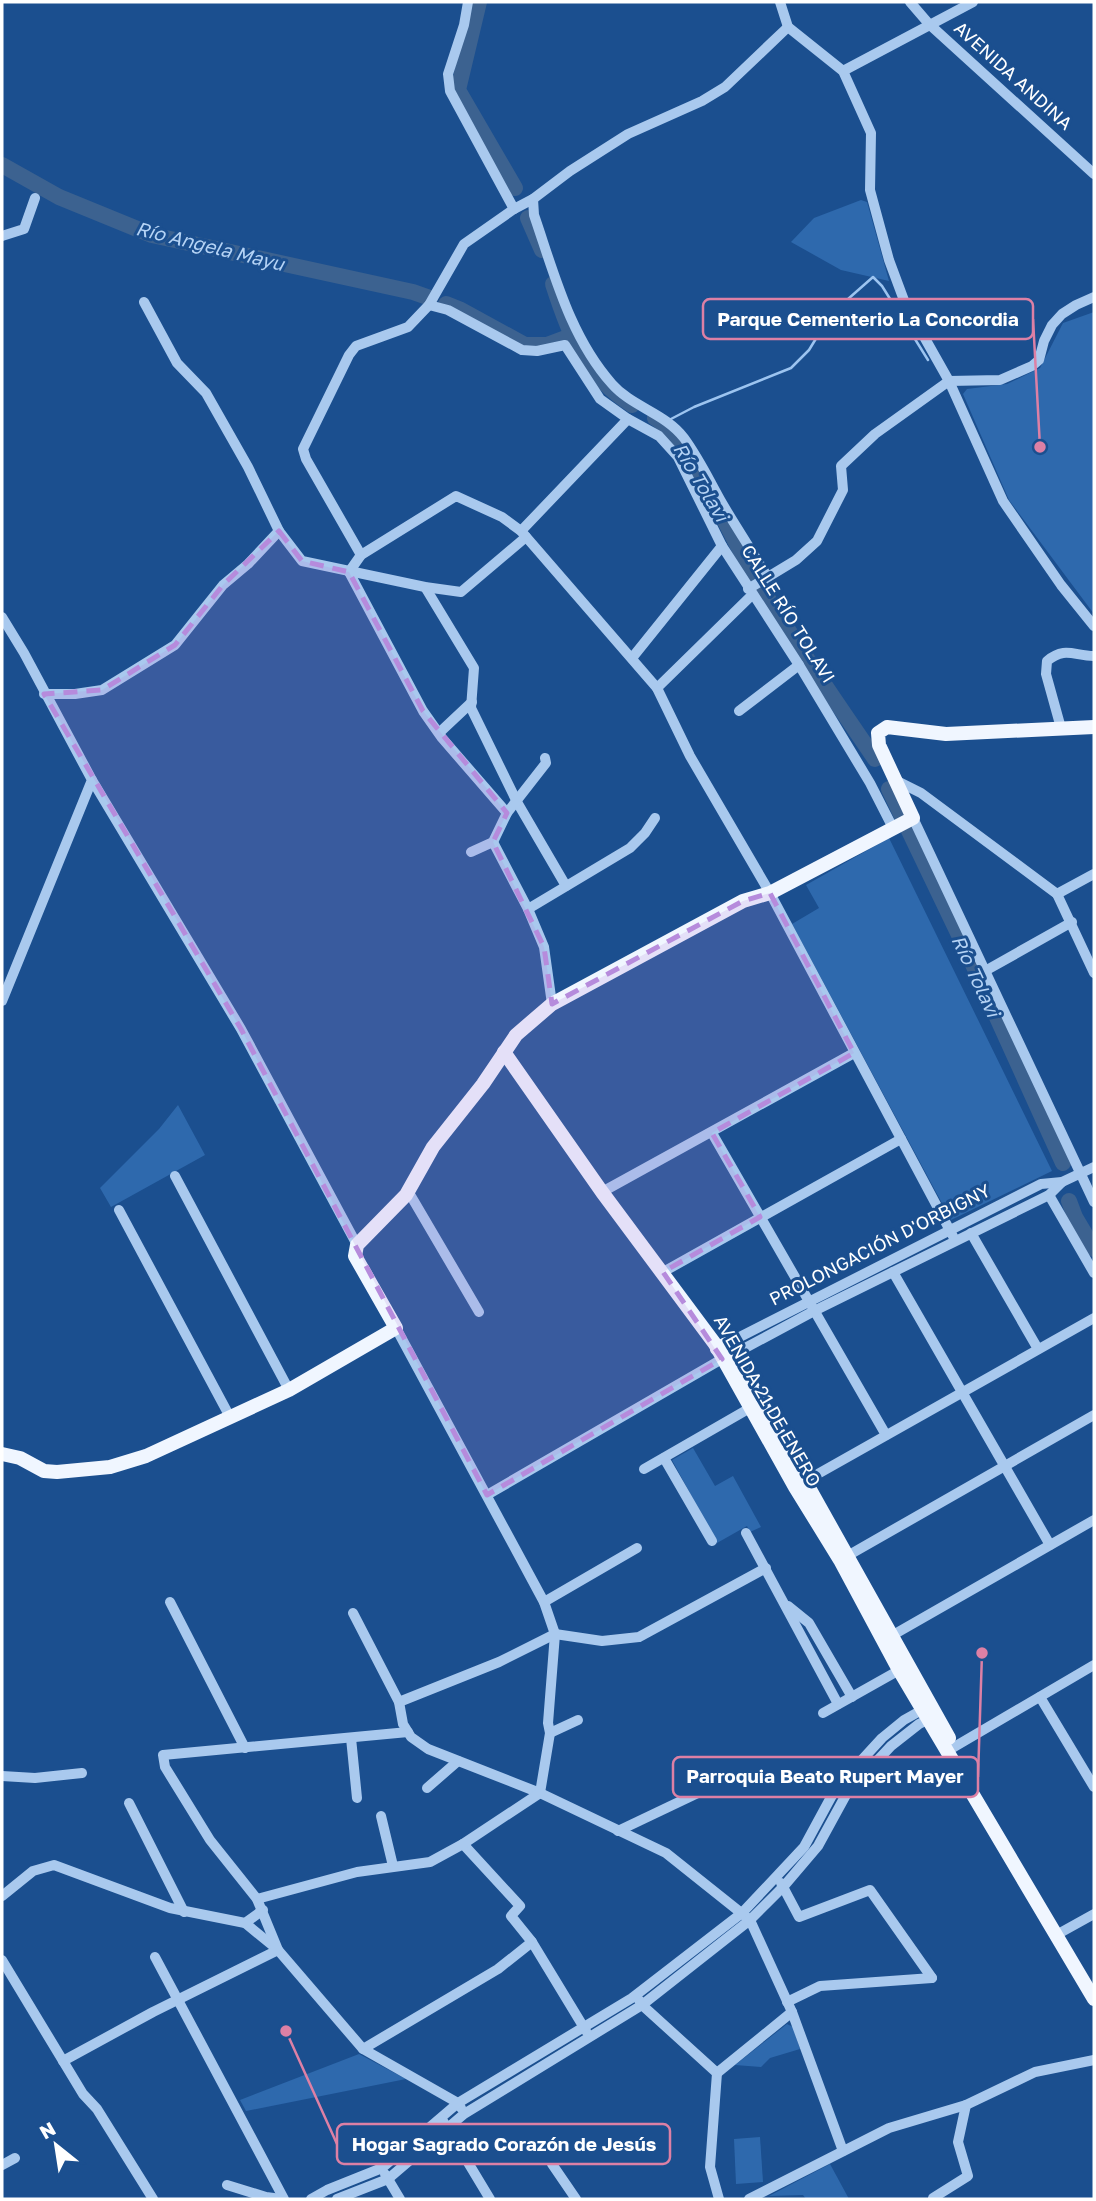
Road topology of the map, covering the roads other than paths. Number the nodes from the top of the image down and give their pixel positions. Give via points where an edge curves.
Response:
1 (467, 2) edge
2 (780, 2) edge
3 (910, 2) edge
4 (973, 2) edge
5 (929, 24) junction
6 (789, 27) junction
7 (843, 71) junction
8 (1094, 174) edge
9 (35, 198) dead end
10 (533, 199) junction
11 (514, 209) junction
12 (2, 236) edge
13 (1094, 297) edge
14 (144, 302) dead end
15 (429, 306) junction
16 (949, 381) junction
17 (628, 419) junction
18 (279, 531) junction
19 (524, 534) junction
20 (722, 547) junction
21 (361, 555) junction
22 (349, 572) junction
23 (767, 576) junction
24 (425, 587) junction
25 (750, 591) junction
26 (2, 617) edge
27 (1094, 626) edge
28 (1094, 656) edge
29 (632, 658) junction
30 (799, 665) junction
31 (657, 688) junction
32 (44, 694) junction
33 (472, 702) junction
34 (739, 711) dead end
35 (1094, 727) edge
36 (1061, 728) junction
37 (439, 733) junction
38 (545, 758) dead end
39 (893, 776) junction
40 (92, 780) junction
41 (870, 783) junction
42 (517, 802) junction
43 (507, 813) junction
44 (654, 818) dead end
45 (913, 818) junction
46 (892, 828) junction
47 (493, 842) junction
48 (471, 852) dead end
49 (1094, 874) edge
50 (566, 886) junction
51 (770, 893) junction
52 (1057, 894) junction
53 (528, 909) junction
54 (1072, 922) junction
55 (985, 971) junction
56 (1094, 973) edge
57 (2, 1001) edge
58 (552, 1004) junction
59 (504, 1052) junction
60 (854, 1053) junction
61 (712, 1133) junction
62 (901, 1139) junction
63 (1094, 1167) edge
64 (1080, 1173) junction
65 (175, 1176) dead end
66 (1062, 1182) junction
67 (408, 1191) junction
68 (602, 1192) junction
69 (1049, 1195) junction
70 (1094, 1202) edge
71 (119, 1210) dead end
72 (760, 1217) junction
73 (971, 1233) junction
74 (953, 1235) junction
75 (357, 1245) junction
76 (663, 1272) junction
77 (893, 1272) junction
78 (1094, 1273) edge
79 (811, 1306) junction
80 (479, 1312) dead end
81 (1094, 1318) edge
82 (396, 1328) junction
83 (1038, 1349) junction
84 (725, 1351) junction
85 (289, 1390) junction
86 (962, 1392) junction
87 (750, 1408) junction
88 (1094, 1415) edge
89 (230, 1417) junction
90 (886, 1435) junction
91 (2, 1454) edge
92 (664, 1458) junction
93 (1005, 1467) junction
94 (644, 1469) dead end
95 (800, 1484) junction
96 (487, 1495) junction
97 (1094, 1520) edge
98 (746, 1533) dead end
99 (712, 1541) dead end
100 (1050, 1545) junction
101 (637, 1548) dead end
102 (844, 1558) junction
103 (766, 1568) junction
104 (170, 1602) dead end
105 (544, 1602) junction
106 (786, 1604) junction
107 (353, 1613) dead end
108 (555, 1634) junction
109 (888, 1638) junction
110 (1094, 1665) edge
111 (904, 1667) junction
112 (852, 1697) junction
113 (1040, 1697) junction
114 (399, 1702) junction
115 (838, 1704) junction
116 (930, 1712) junction
117 (823, 1713) dead end
118 (578, 1720) dead end
119 (408, 1732) junction
120 (550, 1733) junction
121 (351, 1738) junction
122 (245, 1748) junction
123 (948, 1750) junction
124 (458, 1761) junction
125 (744, 1771) dead end
126 (82, 1773) dead end
127 (2, 1776) edge
128 (1094, 1787) edge
129 (426, 1788) dead end
130 (540, 1793) junction
131 (357, 1798) dead end
132 (129, 1803) dead end
133 (381, 1816) dead end
134 (618, 1831) junction
135 (463, 1844) junction
136 (393, 1866) junction
137 (780, 1882) junction
138 (2, 1896) edge
139 (260, 1904) junction
140 (184, 1912) junction
141 (1094, 1914) edge
142 (746, 1917) junction
143 (245, 1923) junction
144 (1058, 1934) junction
145 (532, 1942) junction
146 (278, 1950) junction
147 (155, 1957) dead end
148 (2, 1960) edge
149 (636, 1994) junction
150 (1094, 1999) edge
151 (177, 2000) junction
152 (642, 2006) junction
153 (789, 2007) junction
154 (586, 2032) junction
155 (363, 2049) junction
156 (1094, 2060) edge
157 (63, 2061) junction
158 (717, 2073) junction
159 (966, 2105) junction
160 (461, 2108) junction
161 (443, 2122) junction
162 (843, 2151) junction
163 (15, 2158) dead end
164 (552, 2164) dead end
165 (2, 2165) edge
166 (382, 2168) junction
167 (388, 2179) junction
168 (228, 2185) dead end
169 (933, 2198) edge
170 (153, 2199) edge
171 (282, 2199) edge
172 (311, 2199) edge
173 (337, 2199) edge
174 (400, 2199) edge
175 (490, 2199) edge
176 (576, 2199) edge
177 (719, 2199) edge
178 (749, 2199) edge

1 - 11 street via 448,74 450,91
2 - 6 street
3 - 5 street, AVENIDA ANDINA
4 - 5 street
5 - 7 street
5 - 8 street, AVENIDA ANDINA
6 - 7 street
6 - 10 street via 724,87 628,134
7 - 16 street via 871,132 870,190 889,260 905,303
9 - 12 street via 24,229
10 - 11 street
10 - 23 street, CALLE RÍO TOLAVI via 534,215 569,316 598,366 614,386 662,416 682,435 708,471
11 - 15 street via 464,244
13 - 16 street via 1076,304 1052,325 1039,360 1032,366 1000,380
14 - 18 street via 177,363 206,393
15 - 17 street, CALLE RÍO TOLAVI via 448,310 522,349 565,345 600,399
15 - 21 street via 408,327 356,346 303,449
16 - 23 street via 875,434 841,466 844,490 817,541 796,560
16 - 27 street via 1003,501
17 - 19 street
17 - 20 street, CALLE RÍO TOLAVI via 659,436 678,457
18 - 22 street via 302,561
18 - 32 street via 223,585 175,645 102,690
19 - 21 street via 502,517 456,496
19 - 24 street via 461,592
19 - 29 street
20 - 25 street, CALLE RÍO TOLAVI
20 - 29 street
21 - 22 street
22 - 24 street
22 - 37 street
23 - 25 street
24 - 33 street via 474,668
25 - 30 street, CALLE RÍO TOLAVI
25 - 31 street
26 - 32 street
28 - 36 street via 1056,653 1047,661 1046,674
29 - 31 street
30 - 34 street
30 - 41 street, CALLE RÍO TOLAVI
31 - 51 street via 690,756
32 - 40 street
33 - 37 street
33 - 42 street
35 - 36 main road
36 - 39 main road via 946,734 887,727 878,733 879,745
37 - 43 street
38 - 42 street via 546,763
39 - 41 street
39 - 45 main road
39 - 52 street
40 - 57 street
40 - 75 street via 241,1029
41 - 46 street, CALLE RÍO TOLAVI
42 - 43 street
42 - 50 street
43 - 47 street
44 - 50 street via 630,848
45 - 46 main road
45 - 55 street
46 - 51 main road
47 - 48 street
47 - 53 street
49 - 52 street
50 - 53 street
51 - 58 main road via 743,901
51 - 60 street
52 - 54 street
53 - 58 street via 544,947
54 - 55 street
54 - 56 street
55 - 64 street
58 - 59 main road via 516,1035
59 - 67 main road via 433,1147
59 - 68 main road, AVENIDA 21 DE ENERO
60 - 61 street
60 - 62 street
61 - 68 street
61 - 72 street
62 - 72 street
62 - 74 street
63 - 64 street, PROLONGACIÓN D'ORBIGNY
64 - 66 street, PROLONGACIÓN D'ORBIGNY
64 - 70 street
65 - 85 street
66 - 69 street, PROLONGACIÓN D'ORBIGNY
66 - 74 street, PROLONGACIÓN D'ORBIGNY via 1041,1184
67 - 75 main road
67 - 80 street
68 - 76 main road, AVENIDA 21 DE ENERO
69 - 73 street, PROLONGACIÓN D'ORBIGNY
69 - 78 street
71 - 89 street
72 - 76 street
72 - 79 street
73 - 74 street, PROLONGACIÓN D'ORBIGNY
73 - 83 street
74 - 77 street, PROLONGACIÓN D'ORBIGNY
74 - 79 street, PROLONGACIÓN D'ORBIGNY
75 - 82 main road via 355,1256
76 - 84 main road, AVENIDA 21 DE ENERO
77 - 79 street, PROLONGACIÓN D'ORBIGNY
77 - 86 street
79 - 84 street, PROLONGACIÓN D'ORBIGNY
79 - 90 street
81 - 83 street
82 - 85 main road
82 - 96 street
83 - 86 street
84 - 87 main road, AVENIDA 21 DE ENERO
84 - 95 main road, AVENIDA 21 DE ENERO
84 - 96 street, PROLONGACIÓN D'ORBIGNY
85 - 89 main road
86 - 90 street
86 - 93 street
87 - 92 street
87 - 95 main road, AVENIDA 21 DE ENERO
88 - 93 street
89 - 91 main road via 145,1457 87,1471 44,1471
90 - 95 street
92 - 94 street
92 - 99 street
93 - 100 street
93 - 102 street
95 - 102 main road, AVENIDA 21 DE ENERO
96 - 105 street
97 - 100 street
98 - 103 street
100 - 109 street
101 - 105 street
102 - 109 main road, AVENIDA 21 DE ENERO
103 - 106 street
103 - 108 street via 639,1637 602,1641
104 - 122 street
105 - 108 street
106 - 112 street via 809,1623
106 - 115 street
107 - 114 street
108 - 114 street
108 - 120 street
109 - 111 main road, AVENIDA 21 DE ENERO
110 - 113 street
111 - 112 street
111 - 116 main road, AVENIDA 21 DE ENERO
112 - 115 street
113 - 123 street
113 - 128 street
114 - 119 street
115 - 117 street
116 - 123 main road, AVENIDA 21 DE ENERO
116 - 137 street via 904,1720 836,1788
118 - 120 street
119 - 121 street
119 - 124 street via 428,1749
120 - 130 street
121 - 122 street
121 - 131 street
122 - 139 street via 163,1755 165,1767 210,1840
123 - 144 main road, AVENIDA 21 DE ENERO
124 - 129 street
124 - 130 street
125 - 134 street
126 - 127 street
130 - 134 street
130 - 135 street
132 - 140 street
133 - 136 street
134 - 142 street via 666,1853
135 - 136 street via 430,1862
135 - 145 street via 520,1906 511,1916
136 - 139 street via 357,1872
137 - 142 street
137 - 153 street via 799,1917 870,1890 932,1978 820,1986
138 - 140 street via 33,1871 54,1865
139 - 143 street
139 - 146 street
140 - 143 street
141 - 144 street
142 - 149 street
142 - 152 street
142 - 153 street
143 - 146 street
144 - 150 main road, AVENIDA 21 DE ENERO
145 - 154 street
145 - 155 street via 498,1969
146 - 151 street
146 - 155 street
147 - 151 street
148 - 157 street
149 - 152 street
149 - 154 street
151 - 157 street
151 - 171 street
152 - 154 street
152 - 158 street
153 - 158 street
153 - 162 street
154 - 160 street
155 - 160 street
156 - 159 street via 1035,2072
157 - 170 street
158 - 177 street via 710,2167
159 - 162 street via 889,2127
159 - 169 street via 957,2142 968,2176
160 - 161 street
161 - 166 street
161 - 167 street
161 - 175 street
162 - 178 street
163 - 165 street
164 - 176 street
166 - 167 street
166 - 172 street
167 - 173 street
167 - 174 street
168 - 171 street

